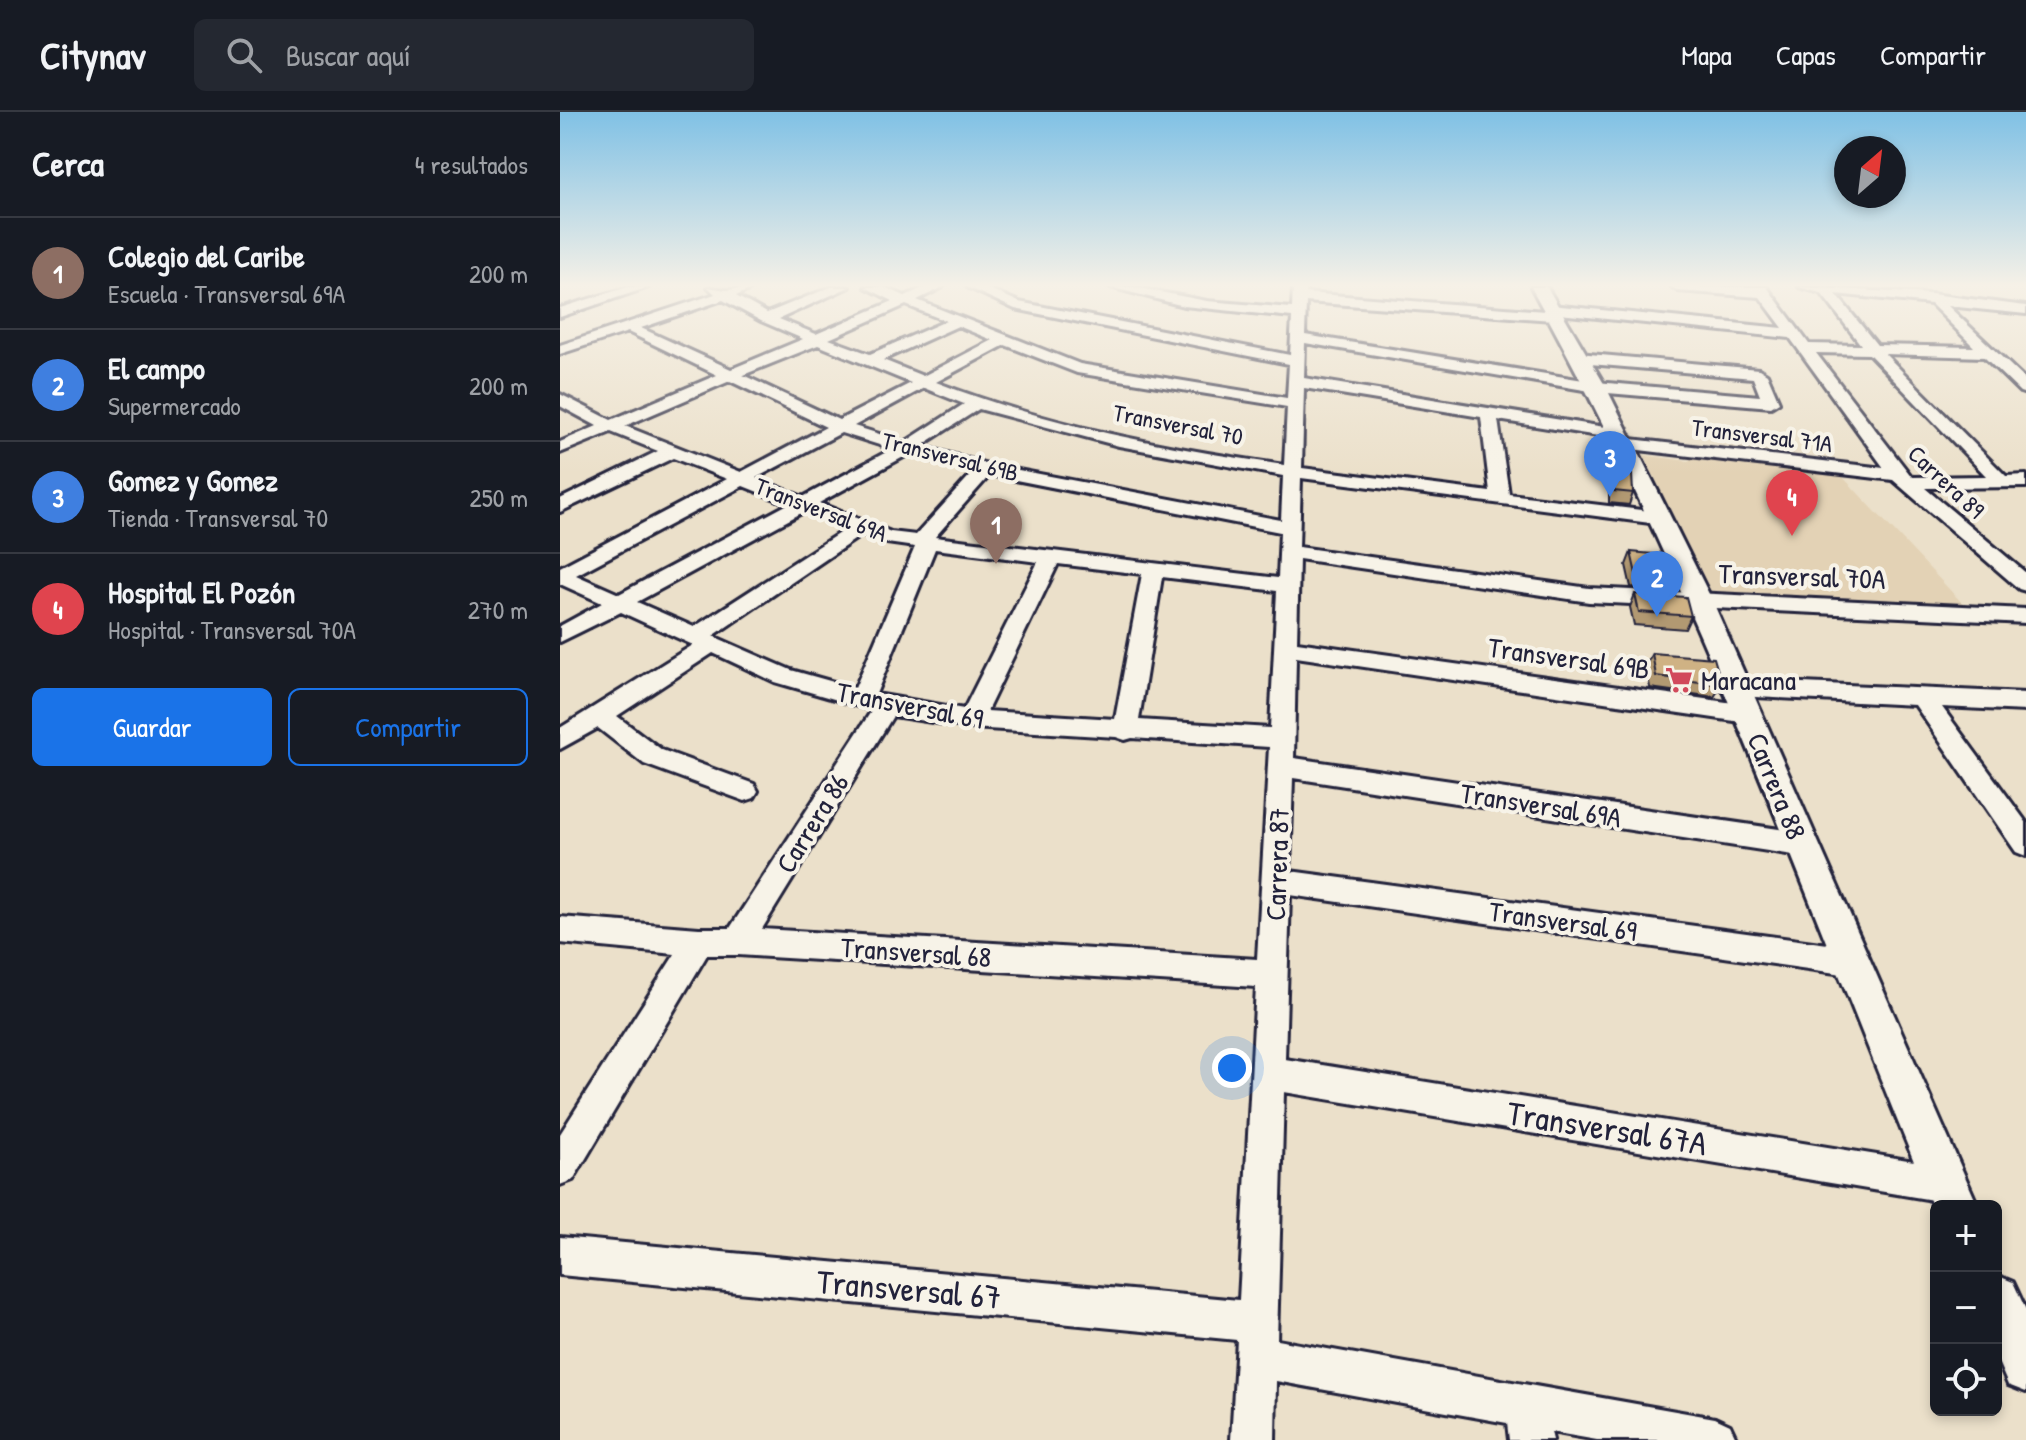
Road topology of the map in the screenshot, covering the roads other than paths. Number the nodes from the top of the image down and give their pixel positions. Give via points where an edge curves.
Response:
1 (675, 349) edge
2 (787, 349) edge
3 (844, 349) edge
4 (895, 349) edge
5 (987, 349) edge
6 (1030, 349) edge
7 (1228, 349) edge
8 (1299, 349) edge
9 (1322, 349) edge
10 (1356, 349) edge
11 (1573, 349) edge
12 (1806, 349) edge
13 (1866, 349) edge
14 (1981, 349) edge
15 (1874, 350) junction
16 (1984, 352) junction
17 (1578, 358) junction
18 (870, 360) junction
19 (729, 374) junction
20 (925, 383) junction
21 (1596, 387) junction
22 (2026, 389) edge
23 (560, 399) edge
24 (978, 402) junction
25 (1489, 415) junction
26 (610, 426) junction
27 (840, 427) junction
28 (1620, 439) junction
29 (560, 448) edge
30 (907, 448) junction
31 (671, 452) junction
32 (986, 469) junction
33 (1293, 472) junction
34 (740, 479) junction
35 (1902, 479) junction
36 (2001, 481) junction
37 (2026, 481) edge
38 (1500, 498) junction
39 (802, 504) junction
40 (560, 506) edge
41 (1658, 518) junction
42 (861, 527) junction
43 (1291, 540) junction
44 (924, 542) junction
45 (1052, 555) junction
46 (2026, 556) edge
47 (1996, 559) junction
48 (1153, 571) junction
49 (560, 575) edge
50 (2026, 584) edge
51 (1289, 586) junction
52 (1700, 602) junction
53 (618, 603) junction
54 (2026, 616) edge
55 (560, 635) edge
56 (703, 640) junction
57 (1286, 648) junction
58 (1922, 697) junction
59 (1742, 701) junction
60 (2026, 702) edge
61 (874, 703) junction
62 (600, 716) junction
63 (971, 719) junction
64 (1125, 731) junction
65 (560, 740) edge
66 (1282, 752) junction
67 (745, 791) dead end
68 (1800, 844) junction
69 (2026, 844) edge
70 (1276, 881) junction
71 (560, 930) edge
72 (738, 941) junction
73 (699, 942) junction
74 (1850, 961) junction
75 (1273, 974) junction
76 (1269, 1073) junction
77 (560, 1167) edge
78 (1950, 1195) edge
79 (560, 1256) edge
80 (2002, 1313) edge
81 (1257, 1340) junction
82 (2026, 1367) edge
83 (1529, 1424) edge
84 (1253, 1440) edge
85 (1715, 1440) edge

1 - 19 street, Transversal 69B
2 - 19 street
3 - 18 street, Transversal 70
4 - 18 street
5 - 20 street
6 - 7 street via 1077,368
8 - 33 street, Carrera 87
9 - 25 street, Transversal 71A
10 - 21 street
11 - 17 street, Carrera 88
12 - 35 street, Carrera 89
13 - 15 street
14 - 16 street
15 - 16 street
15 - 36 street
16 - 22 street
17 - 21 street, Carrera 88
17 - 21 street via 1759,374 1771,402
18 - 20 street, Transversal 70
19 - 26 street
19 - 27 street, Transversal 69B
20 - 24 street, Transversal 70
20 - 27 street
21 - 28 street, Carrera 88
23 - 26 street, Transversal 69A
24 - 30 street
24 - 33 street, Transversal 70 via 1108,438
25 - 28 street, Transversal 71A
25 - 38 street
26 - 29 street
26 - 31 street, Transversal 69A
27 - 30 street, Transversal 69B
27 - 34 street
28 - 35 street, Transversal 71A
28 - 41 street, Carrera 88
30 - 32 street, Transversal 69B
30 - 39 street
31 - 34 street, Transversal 69A
31 - 40 street
32 - 43 street, Transversal 69B
32 - 44 street, Carrera 86
33 - 38 street, Transversal 70
33 - 43 street, Carrera 87
34 - 39 street, Transversal 69A
34 - 49 street
35 - 36 street, Transversal 71A
35 - 47 street, Carrera 89
36 - 37 street, Transversal 71A
38 - 41 street, Transversal 70
39 - 42 street, Transversal 69A
39 - 53 street
41 - 52 street, Carrera 88
42 - 44 street, Transversal 69A
42 - 56 street
43 - 51 street, Carrera 87
43 - 52 street, Transversal 70A via 1589,595
44 - 45 street, Transversal 69A
44 - 61 street, Carrera 86
45 - 48 street, Transversal 69A
45 - 63 street
46 - 47 street
47 - 50 street, Carrera 89
48 - 51 street, Transversal 69A
48 - 64 street
49 - 53 street, Transversal 69
51 - 57 street, Carrera 87
52 - 54 street, Transversal 70A
52 - 59 street, Carrera 88
53 - 55 street
53 - 56 street, Transversal 69
56 - 61 street, Transversal 69 via 783,676
56 - 62 street
57 - 59 street, Transversal 69B
57 - 66 street, Carrera 87
58 - 59 street
58 - 60 street
58 - 69 street
59 - 68 street, Carrera 88
61 - 63 street, Transversal 69
61 - 72 street, Carrera 86
62 - 65 street
62 - 67 street via 653,757
63 - 64 street, Transversal 69
64 - 66 street, Transversal 69
66 - 68 street, Transversal 69A
66 - 70 street, Carrera 87
68 - 74 street, Carrera 88
70 - 74 street, Transversal 69
70 - 75 street, Carrera 87
71 - 73 street, Transversal 68
72 - 73 street, Transversal 68
72 - 75 street, Transversal 68
73 - 77 street
74 - 78 street, Carrera 88
75 - 76 street, Carrera 87
76 - 78 street, Transversal 67A
76 - 81 street, Carrera 87
79 - 81 street, Transversal 67
80 - 82 street
81 - 83 street, Transversal 67
81 - 84 street, Carrera 87
83 - 85 street, Transversal 67

